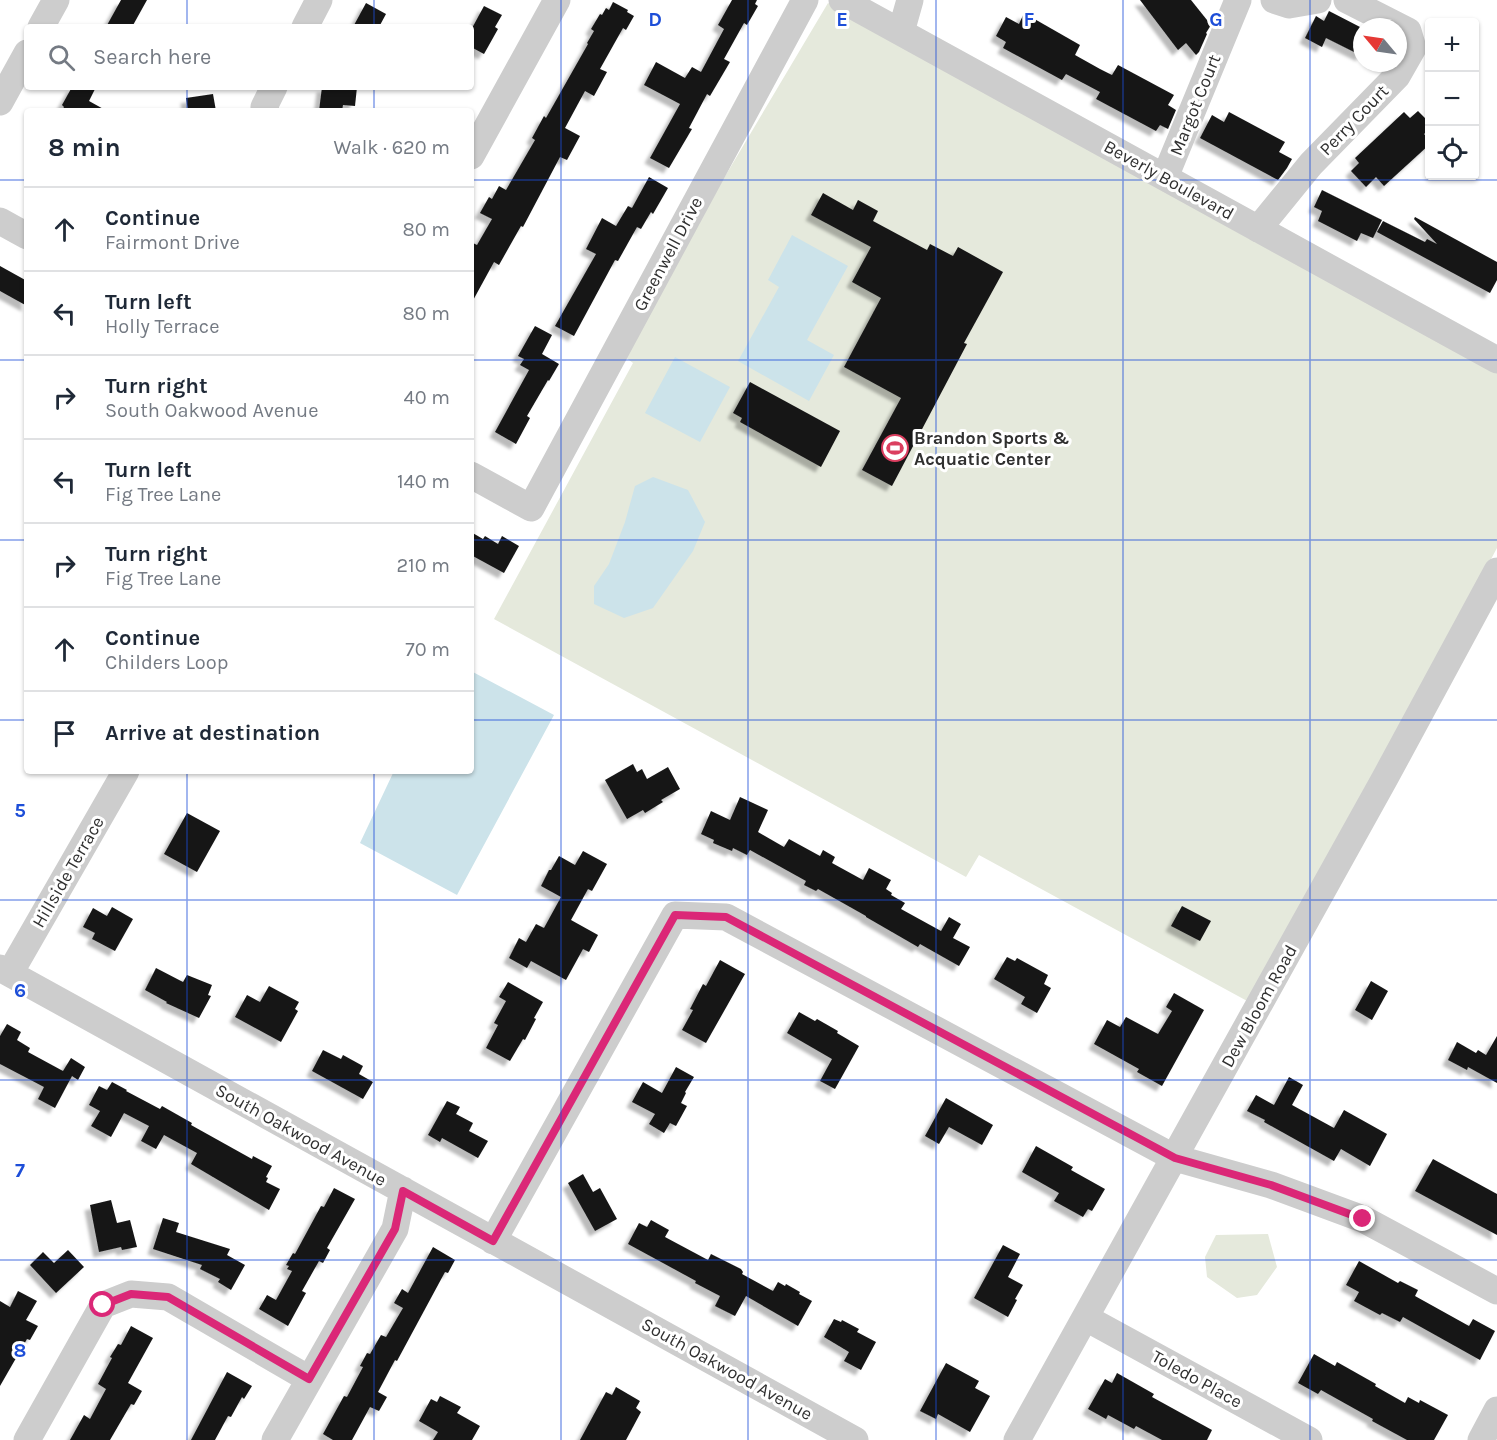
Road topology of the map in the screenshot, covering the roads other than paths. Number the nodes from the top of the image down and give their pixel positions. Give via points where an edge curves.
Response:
1 (56, 0) edge
2 (319, 0) edge
3 (557, 0) edge
4 (805, 0) edge
5 (842, 0) edge
6 (910, 0) edge
7 (1238, 0) edge
8 (1274, 0) edge
9 (1318, 0) edge
10 (1347, 0) edge
11 (43, 24) edge
12 (307, 24) edge
13 (901, 33) junction
14 (24, 58) edge
15 (272, 90) edge
16 (0, 102) edge
17 (264, 108) edge
18 (474, 151) edge
19 (1165, 177) junction
20 (0, 221) edge
21 (1258, 229) junction
22 (24, 234) edge
23 (1497, 360) edge
24 (474, 477) edge
25 (1497, 571) edge
26 (124, 774) edge
27 (5, 970) edge
28 (1175, 1158) junction
29 (403, 1191) junction
30 (493, 1241) junction
31 (1497, 1291) edge
32 (1086, 1318) junction
33 (309, 1379) junction
34 (1497, 1410) edge
35 (27, 1440) edge
36 (275, 1440) edge
37 (855, 1440) edge
38 (1017, 1440) edge
39 (1309, 1440) edge
40 (1481, 1440) edge

1 - 11 street
2 - 12 street
3 - 18 street
4 - 24 street, Greenwell Drive via 531,508
5 - 13 street, Beverly Boulevard
6 - 13 street
7 - 19 street, Margot Court
8 - 9 street via 1289,4
10 - 21 street, Perry Court via 1408,31 1413,48 1397,76 1311,164
13 - 19 street, Beverly Boulevard
14 - 16 street
15 - 17 street
19 - 21 street, Beverly Boulevard
20 - 22 street
21 - 23 street, Beverly Boulevard
25 - 28 street, Dew Bloom Road
26 - 27 street, Hillside Terrace
27 - 29 street, South Oakwood Avenue
28 - 30 street via 726,917 675,915
28 - 31 street via 1271,1185 1363,1219
28 - 32 street, Dew Bloom Road
29 - 30 street, South Oakwood Avenue
29 - 33 street via 395,1229
30 - 37 street, South Oakwood Avenue
32 - 38 street, Dew Bloom Road
32 - 39 street, Toledo Place
33 - 35 street via 168,1297 131,1294 103,1305
33 - 36 street
34 - 40 street

